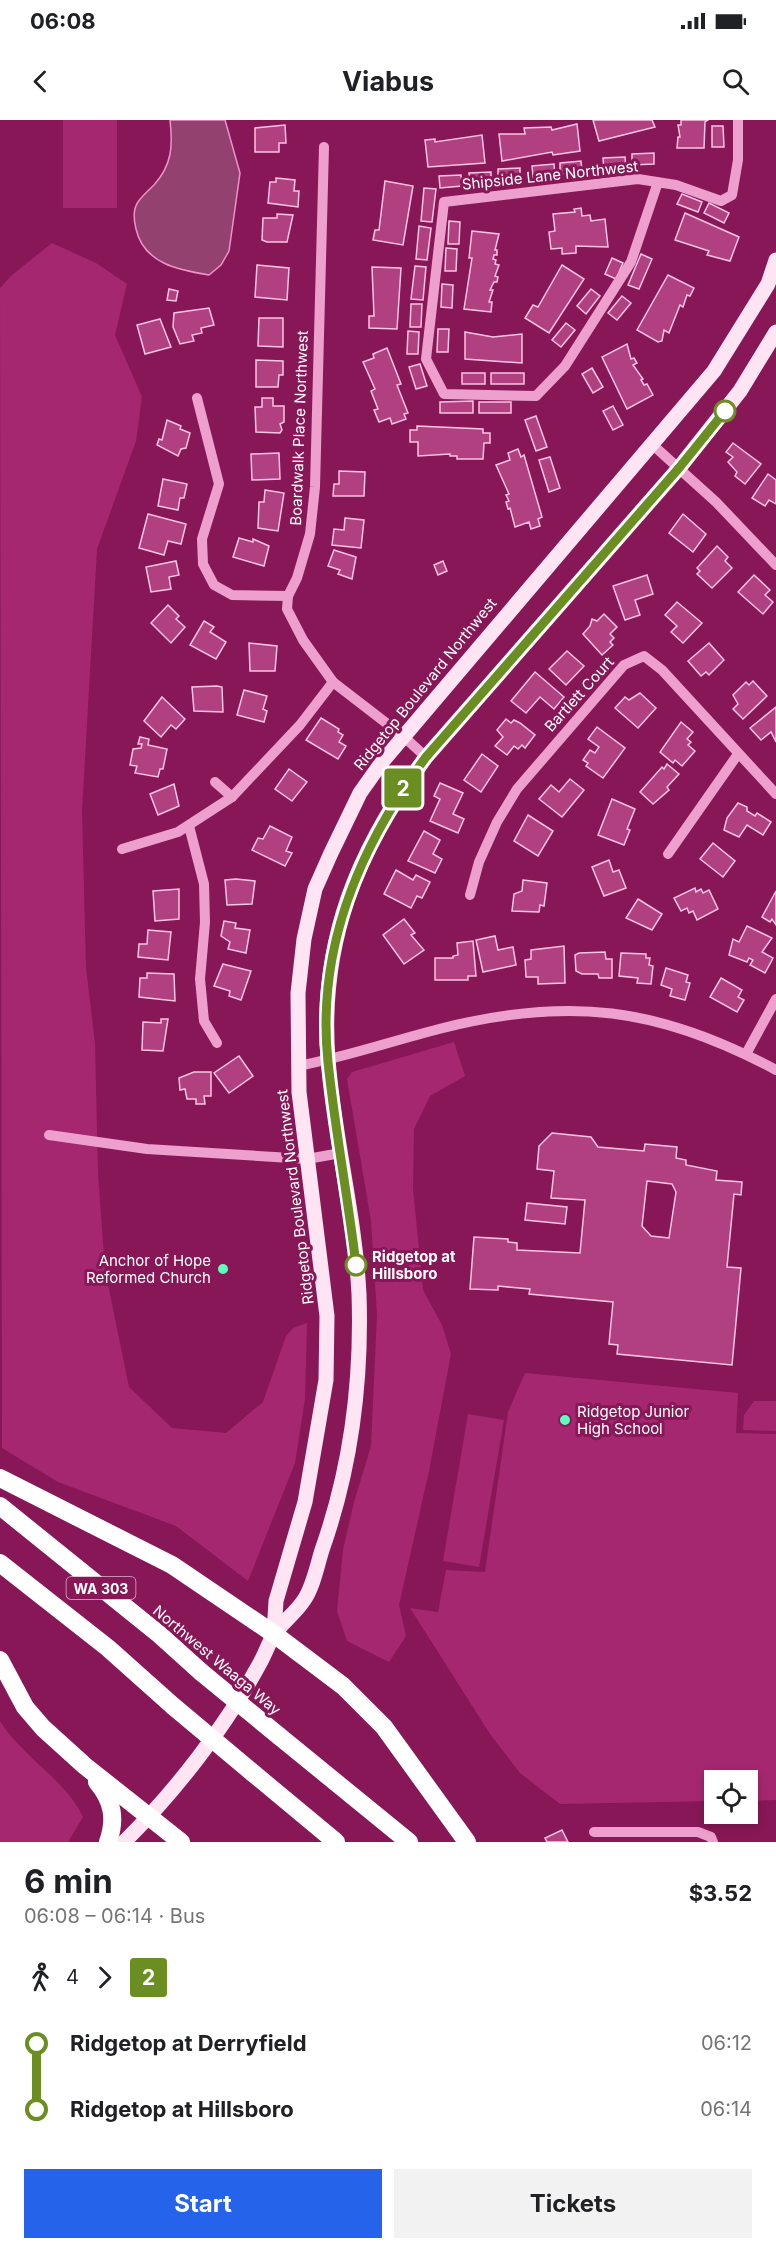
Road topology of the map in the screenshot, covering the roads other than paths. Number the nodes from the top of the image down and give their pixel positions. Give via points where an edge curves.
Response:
1 (738, 120) edge
2 (324, 147) dead end
3 (658, 182) junction
4 (776, 260) edge
5 (776, 332) edge
6 (197, 398) dead end
7 (654, 446) junction
8 (679, 468) junction
9 (775, 561) edge
10 (288, 596) junction
11 (333, 682) junction
12 (403, 736) junction
13 (738, 754) junction
14 (426, 757) junction
15 (215, 782) dead end
16 (776, 794) edge
17 (232, 797) junction
18 (189, 826) junction
19 (122, 849) dead end
20 (668, 854) dead end
21 (470, 895) dead end
22 (776, 999) edge
23 (217, 1043) dead end
24 (746, 1054) junction
25 (328, 1061) junction
26 (298, 1066) junction
27 (776, 1070) edge
28 (49, 1135) dead end
29 (341, 1153) junction
30 (307, 1159) junction
31 (0, 1478) edge
32 (0, 1506) edge
33 (0, 1563) edge
34 (274, 1634) junction
35 (0, 1660) edge
36 (85, 1766) junction
37 (150, 1817) junction
38 (594, 1832) dead end
39 (108, 1842) edge
40 (124, 1842) edge
41 (181, 1842) edge
42 (336, 1842) edge
43 (409, 1842) edge
44 (467, 1842) edge
45 (713, 1842) edge

1 - 3 street, Shipside Lane Northwest via 738,160 732,195 721,201
2 - 10 street, Boardwalk Place Northwest via 315,487 310,534
3 - 3 street, Shipside Lane Northwest via 631,261 565,366 536,396 444,394 426,359 444,202 638,179
4 - 7 main road, Ridgetop Boulevard Northwest via 768,284 714,371
5 - 8 main road, Ridgetop Boulevard Northwest via 740,391
6 - 10 street via 219,484 202,539 203,564 214,585 232,595
7 - 8 street
7 - 12 main road, Ridgetop Boulevard Northwest
8 - 9 street
8 - 14 main road, Ridgetop Boulevard Northwest
10 - 11 street via 287,609 303,640
11 - 12 street
11 - 17 street via 300,725
12 - 14 street
12 - 26 main road, Ridgetop Boulevard Northwest via 360,793 315,889 299,984
13 - 16 street, Bartlett Court
13 - 20 street
13 - 21 street, Bartlett Court via 662,670 644,656 624,665 517,789 479,862
14 - 25 main road, Ridgetop Boulevard Northwest via 370,842 348,892 328,978
15 - 17 street
17 - 18 street
18 - 19 street
18 - 23 street via 204,884 200,979 204,1021
22 - 24 street
24 - 25 street via 667,1022 603,1011 551,1010 494,1017
24 - 27 street
25 - 26 street
25 - 29 main road, Ridgetop Boulevard Northwest
26 - 30 main road, Ridgetop Boulevard Northwest
28 - 30 street via 147,1149
29 - 30 street
29 - 34 main road, Ridgetop Boulevard Northwest via 358,1292 359,1354 351,1443 330,1526 304,1600
30 - 34 main road, Ridgetop Boulevard Northwest via 327,1316 326,1380 305,1502 276,1601
31 - 34 highway via 172,1565
32 - 43 highway, Northwest Waaga Way / WA 303, bridge
33 - 42 highway, WA 303, bridge via 108,1648
34 - 37 main road, Ridgetop Boulevard Northwest via 259,1664 201,1752
34 - 44 highway via 343,1686 384,1727
35 - 36 highway via 26,1707
36 - 37 highway
36 - 39 highway via 105,1791 113,1813
37 - 40 main road, Ridgetop Boulevard Northwest
37 - 41 highway
38 - 45 street via 698,1832 711,1837

